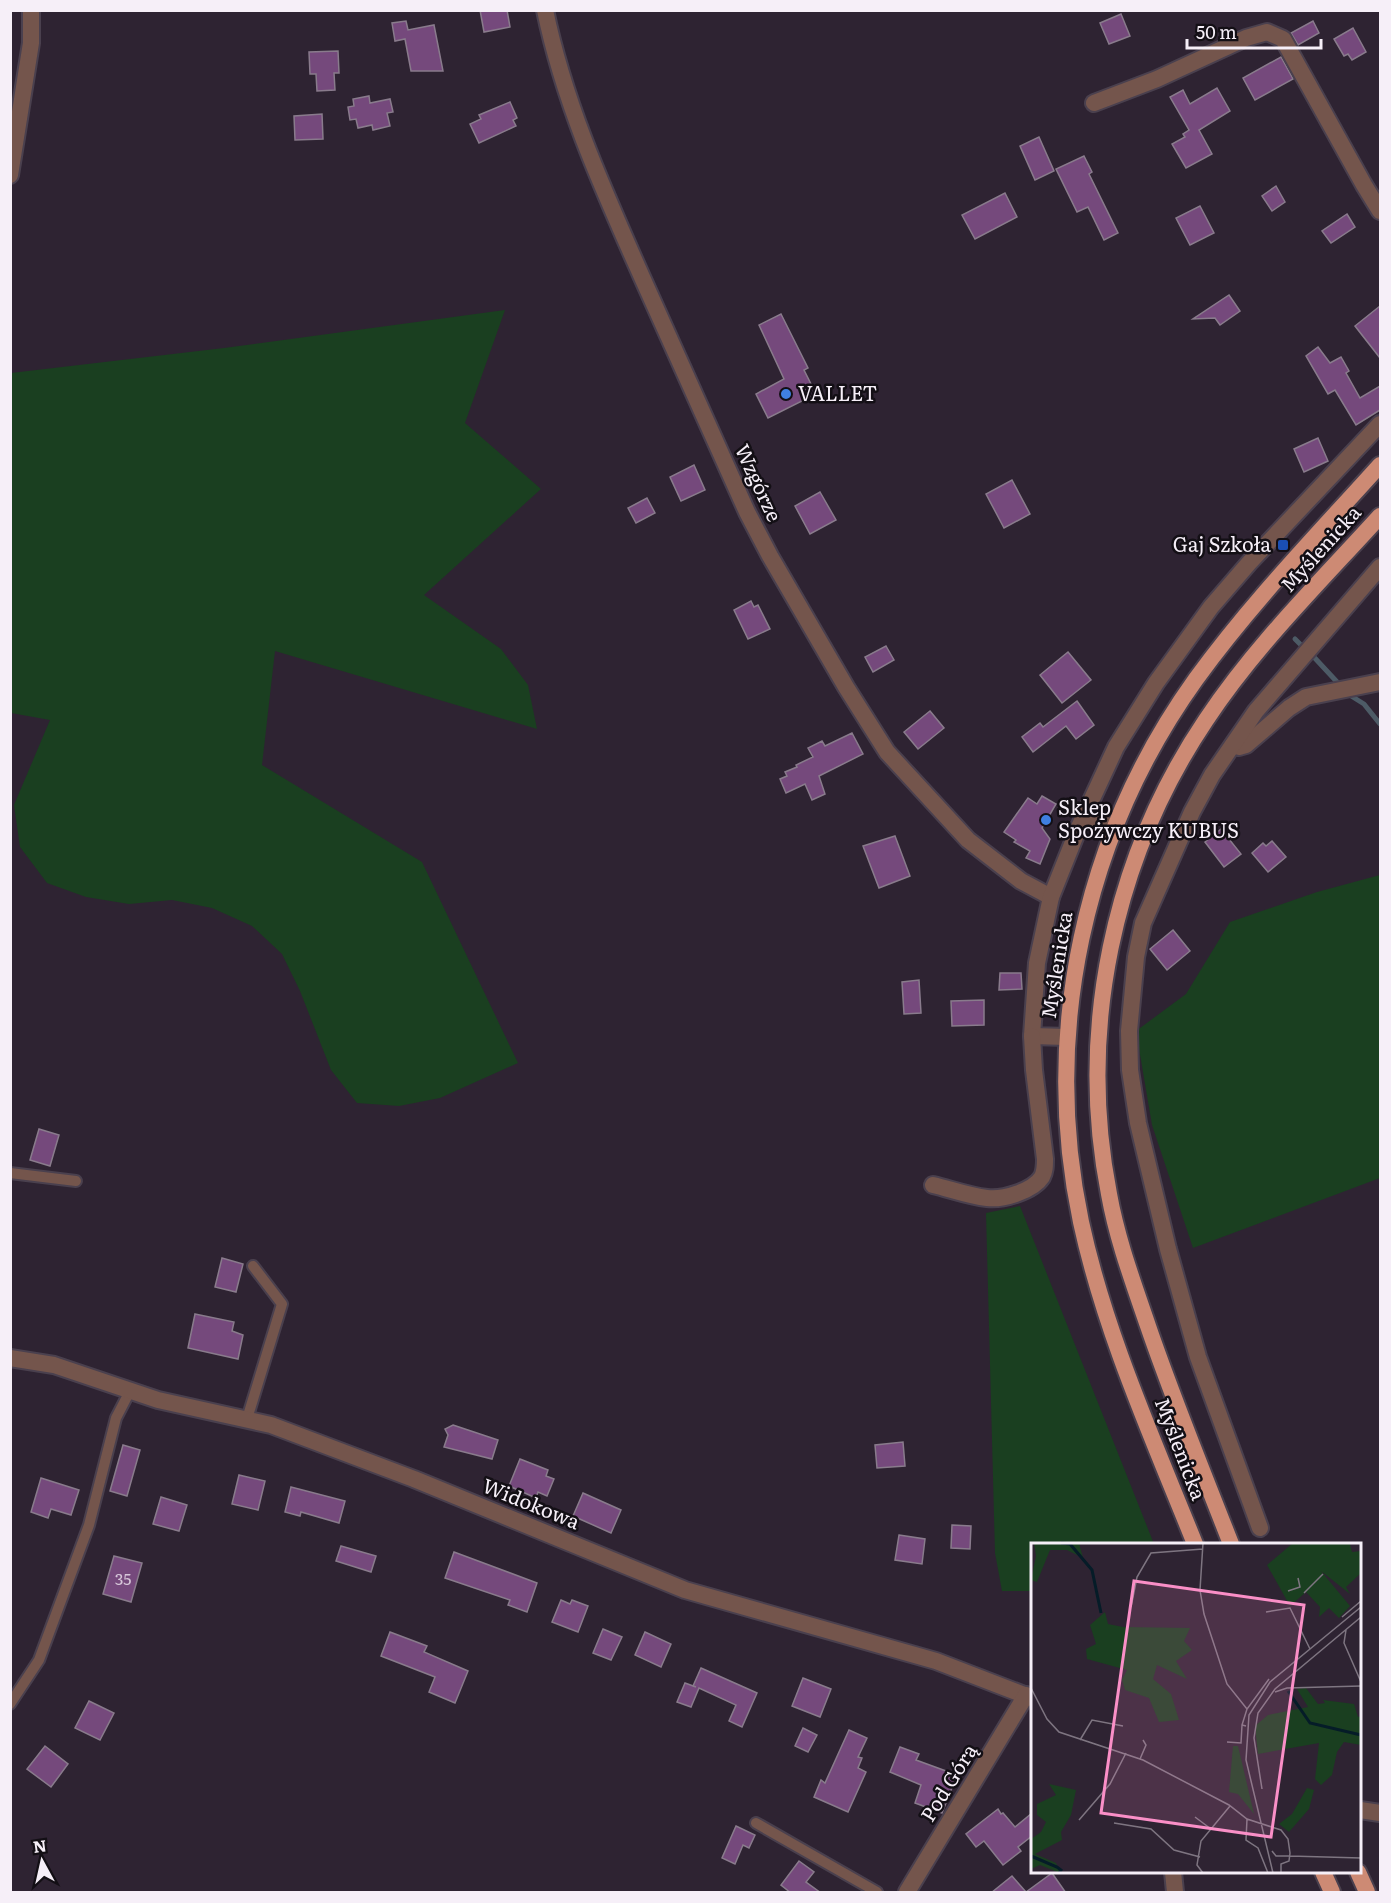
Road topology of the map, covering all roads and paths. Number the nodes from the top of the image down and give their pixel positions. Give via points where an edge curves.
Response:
1 (32, 10) edge
2 (545, 10) edge
3 (1094, 103) dead end
4 (10, 174) edge
5 (1380, 211) edge
6 (1380, 424) edge
7 (1380, 465) edge
8 (1380, 516) edge
9 (1380, 567) edge
10 (1380, 682) edge
11 (1233, 745) junction
12 (1083, 819) junction
13 (1114, 827) junction
14 (1051, 897) junction
15 (1032, 1036) junction
16 (1067, 1037) junction
17 (10, 1173) edge
18 (76, 1181) dead end
19 (933, 1185) dead end
20 (253, 1266) dead end
21 (10, 1358) edge
22 (130, 1390) junction
23 (247, 1419) junction
24 (1260, 1528) dead end
25 (1194, 1543) edge
26 (1230, 1543) edge
27 (1029, 1696) edge
28 (10, 1704) edge
29 (1361, 1810) edge
30 (1380, 1813) edge
31 (756, 1823) dead end
32 (1173, 1873) edge
33 (1323, 1873) edge
34 (1358, 1873) edge
35 (877, 1893) edge
36 (907, 1893) edge
37 (1175, 1893) edge
38 (1332, 1893) edge
39 (1366, 1893) edge

1 - 4 street via 31,44
2 - 14 street, Wzgórze via 568,98 602,186 770,556 887,752 968,840 1021,881
3 - 5 street via 1268,32 1283,39
6 - 12 street via 1249,563 1184,644 1116,747
7 - 13 highway, Myślenicka via 1211,659 1152,749
8 - 26 highway, Myślenicka via 1247,664 1188,748 1141,844 1122,900 1107,966 1099,1030 1098,1086 1108,1194 1162,1368
9 - 11 street via 1256,711
10 - 11 street via 1306,697 1246,745
11 - 24 street via 1192,812 1143,923 1132,993 1130,1070 1138,1123 1198,1357
12 - 13 street
12 - 14 street
13 - 16 highway, Myślenicka via 1085,920
14 - 15 street via 1037,963
15 - 16 street
15 - 19 street via 1045,1159 1042,1176 1029,1188 997,1198
16 - 25 highway, Myślenicka via 1068,1135 1082,1224 1125,1365
17 - 18 lane
20 - 23 lane via 282,1304
21 - 22 street, Widokowa via 54,1365
22 - 23 street, Widokowa
22 - 28 lane via 116,1418 89,1524 39,1660
23 - 27 street, Widokowa via 414,1479 685,1590 936,1661
27 - 36 street, Pod Górą
29 - 30 street
31 - 35 lane
32 - 37 street
33 - 38 highway
34 - 39 highway

